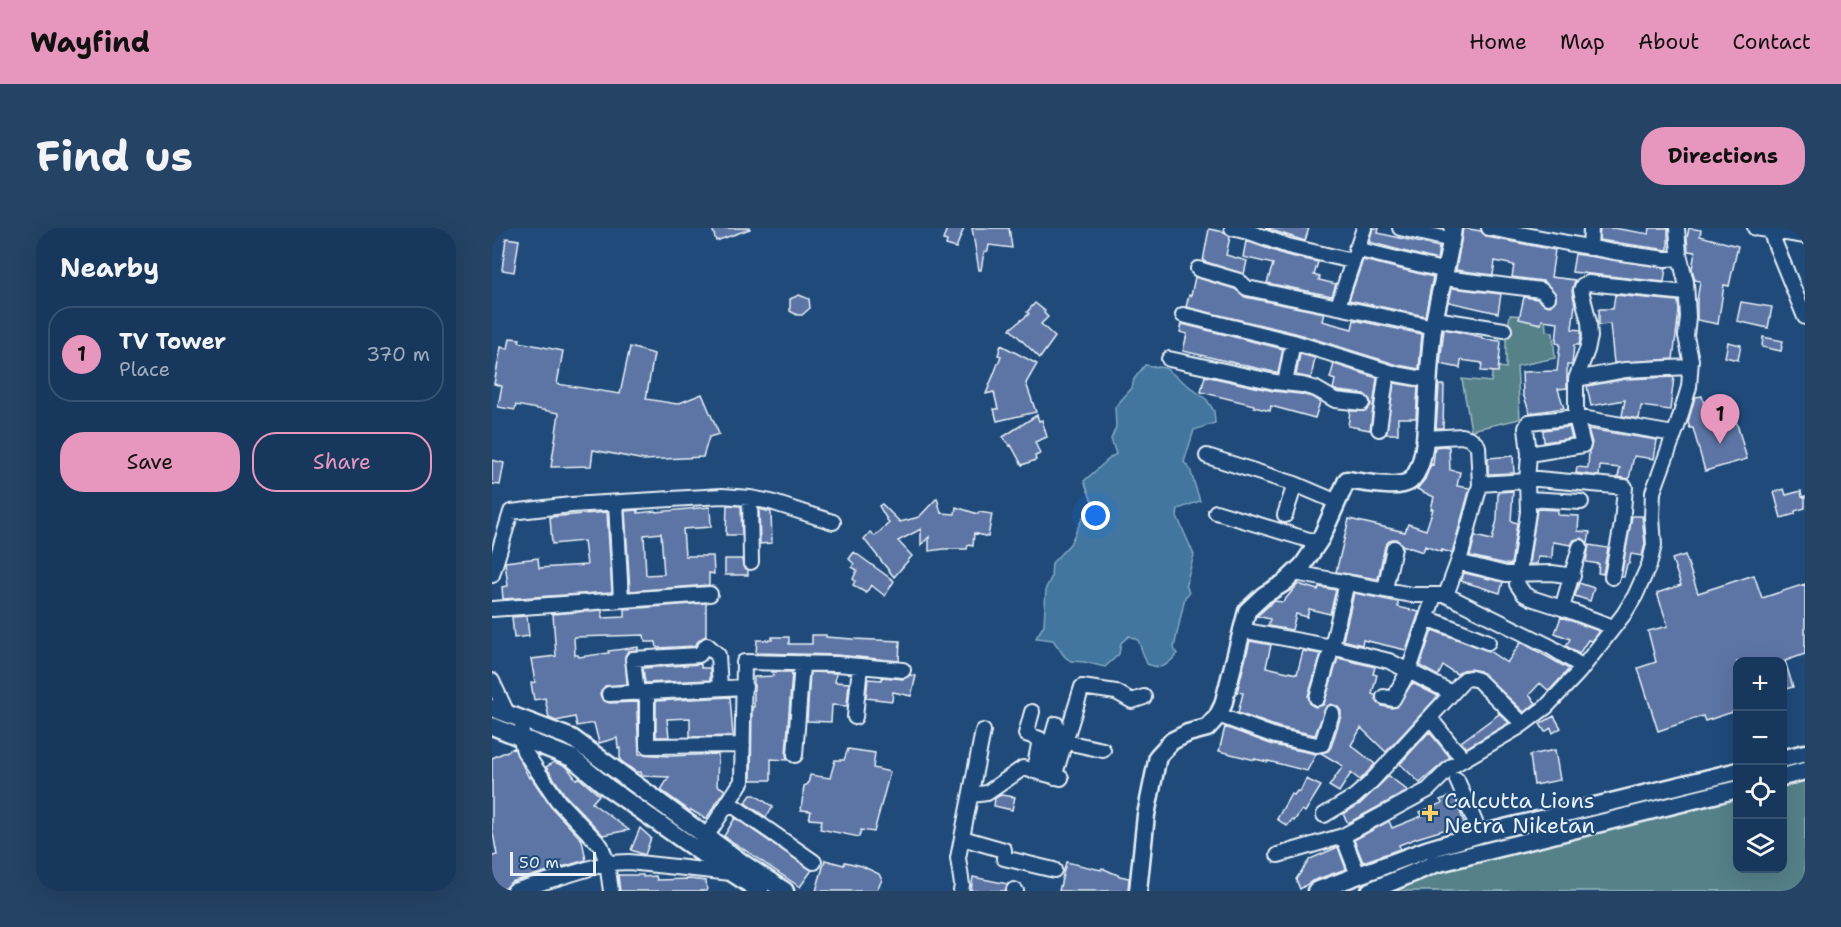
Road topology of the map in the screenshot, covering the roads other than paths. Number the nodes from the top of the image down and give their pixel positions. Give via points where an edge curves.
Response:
1 (1232, 228) edge
2 (1364, 228) edge
3 (1400, 228) edge
4 (1489, 228) edge
5 (1591, 228) edge
6 (1677, 228) edge
7 (1755, 228) edge
8 (1252, 230) edge
9 (1770, 231) junction
10 (1452, 234) edge
11 (1805, 236) edge
12 (1590, 248) junction
13 (1354, 255) junction
14 (1680, 258) junction
15 (1198, 269) dead end
16 (1445, 274) junction
17 (1686, 293) junction
18 (1548, 297) dead end
19 (1338, 306) junction
20 (1183, 315) dead end
21 (1805, 317) edge
22 (1434, 323) junction
23 (1504, 330) dead end
24 (1293, 342) junction
25 (1169, 359) dead end
26 (1690, 367) junction
27 (1388, 371) junction
28 (1576, 379) junction
29 (1430, 380) junction
30 (1284, 383) junction
31 (1362, 403) dead end
32 (1576, 417) junction
33 (1379, 429) dead end
34 (1674, 434) junction
35 (1425, 438) junction
36 (1529, 454) junction
37 (1207, 456) dead end
38 (1527, 480) junction
39 (1294, 484) junction
40 (1480, 484) junction
41 (750, 498) junction
42 (1528, 499) junction
43 (1337, 502) junction
44 (1581, 502) dead end
45 (616, 503) junction
46 (1216, 512) dead end
47 (1285, 515) dead end
48 (833, 522) dead end
49 (1319, 543) junction
50 (1580, 547) dead end
51 (1394, 548) dead end
52 (751, 562) dead end
53 (1458, 562) junction
54 (493, 566) edge
55 (1295, 573) junction
56 (1517, 575) junction
57 (1573, 576) junction
58 (1612, 577) dead end
59 (1347, 582) junction
60 (1385, 589) junction
61 (710, 594) dead end
62 (1440, 595) junction
63 (621, 600) junction
64 (1562, 608) junction
65 (492, 609) edge
66 (1427, 618) junction
67 (1613, 627) junction
68 (1241, 630) junction
69 (1488, 642) dead end
70 (1332, 647) junction
71 (802, 663) junction
72 (860, 666) junction
73 (1583, 667) junction
74 (903, 670) dead end
75 (1409, 670) junction
76 (492, 681) edge
77 (745, 687) junction
78 (720, 688) junction
79 (642, 692) junction
80 (1452, 693) junction
81 (609, 694) dead end
82 (1144, 697) dead end
83 (1383, 697) dead end
84 (1317, 698) dead end
85 (499, 710) edge
86 (1032, 712) dead end
87 (1332, 713) dead end
88 (1218, 715) junction
89 (855, 717) dead end
90 (1430, 718) junction
91 (1056, 723) dead end
92 (1523, 724) junction
93 (492, 726) edge
94 (522, 728) junction
95 (983, 731) dead end
96 (1066, 742) junction
97 (743, 745) junction
98 (1103, 750) dead end
99 (1805, 753) edge
100 (795, 755) dead end
101 (1787, 758) edge
102 (1464, 759) junction
103 (1805, 771) edge
104 (1733, 772) edge
105 (1048, 775) junction
106 (1787, 776) edge
107 (1457, 780) dead end
108 (1733, 790) edge
109 (971, 795) junction
110 (728, 802) junction
111 (1324, 814) dead end
112 (1480, 834) junction
113 (707, 836) junction
114 (962, 837) junction
115 (1343, 837) junction
116 (697, 850) junction
117 (1278, 855) dead end
118 (814, 862) dead end
119 (607, 863) junction
120 (1054, 870) dead end
121 (731, 873) junction
122 (1358, 875) junction
123 (514, 891) edge
124 (611, 891) edge
125 (760, 891) edge
126 (785, 891) edge
127 (961, 891) edge
128 (1138, 891) edge
129 (1316, 891) edge
130 (1370, 891) edge

1 - 8 street
2 - 13 street
3 - 10 street
4 - 12 street
5 - 12 street
6 - 14 street
7 - 9 street
8 - 13 street via 1288,246
9 - 11 street
9 - 21 street
10 - 16 street
12 - 14 street
13 - 16 street
13 - 19 street
14 - 17 street
15 - 19 street via 1239,281 1247,288
16 - 18 street via 1541,290
16 - 22 street
17 - 26 street
17 - 28 street via 1588,282 1583,285 1590,337
19 - 22 street
20 - 24 street
22 - 23 street
22 - 29 street
24 - 27 street
24 - 30 street
25 - 30 street
26 - 28 street via 1625,370
26 - 34 street via 1689,387
27 - 29 street
27 - 33 street
28 - 32 street
29 - 35 street
30 - 31 street
32 - 34 street
32 - 36 street via 1529,422
32 - 36 street via 1583,446
34 - 67 street via 1653,492 1654,545 1649,565 1635,596
35 - 40 street via 1471,439 1478,446
35 - 43 street via 1423,458 1411,480 1400,485 1347,480
36 - 38 street
37 - 39 street
38 - 40 street
38 - 42 street
38 - 58 street via 1625,487
39 - 43 street
39 - 47 street
40 - 53 street
41 - 45 street via 722,496
41 - 48 street
41 - 52 street
42 - 44 street
42 - 56 street
43 - 49 street
45 - 54 street via 511,512
45 - 63 street
46 - 49 street
49 - 55 street
50 - 57 street
51 - 60 street
53 - 56 street
53 - 62 street
55 - 59 street
55 - 68 street via 1247,611
56 - 57 street
56 - 64 street via 1517,584 1524,594
57 - 64 street
59 - 60 street
59 - 70 street
60 - 62 street via 1412,595
61 - 63 street
62 - 66 street
62 - 73 street via 1549,646
63 - 65 street
64 - 67 street
66 - 69 street
66 - 75 street
67 - 73 street
68 - 70 street
68 - 88 street
70 - 75 street
70 - 84 street
71 - 72 street
71 - 77 street via 744,662
71 - 100 street
72 - 74 street
72 - 89 street
73 - 92 street via 1546,707
75 - 80 street
75 - 83 street via 1393,699
76 - 85 street
77 - 78 street
77 - 97 street
78 - 79 street
78 - 79 street via 718,655 707,645 699,655 633,659
79 - 81 street
79 - 97 street via 647,746
80 - 90 street
80 - 92 street via 1465,679 1478,680
82 - 96 street via 1132,701 1116,692 1082,687
85 - 94 street
86 - 105 street via 1026,734 1041,739
87 - 88 street via 1322,744 1317,745 1275,736
88 - 128 street via 1207,728 1172,741 1158,756 1146,815
90 - 102 street
90 - 111 street via 1369,784
91 - 105 street
92 - 102 street
93 - 94 street
94 - 113 street via 572,738
94 - 116 street via 572,758
94 - 119 street via 524,751 558,801 601,846
95 - 109 street
96 - 98 street
96 - 105 street
97 - 110 street via 742,781
99 - 101 street
102 - 115 street via 1428,790
103 - 106 street
104 - 112 street
105 - 109 street via 1023,768 987,793
107 - 112 street
108 - 130 street via 1435,864
109 - 114 street
110 - 113 street
110 - 118 street
112 - 122 street
113 - 116 street
113 - 126 street
114 - 120 street via 1004,850 1004,858
114 - 127 street via 958,858
115 - 117 street
115 - 122 street
116 - 121 street
119 - 121 street
119 - 123 street
119 - 124 street
121 - 125 street
122 - 129 street

